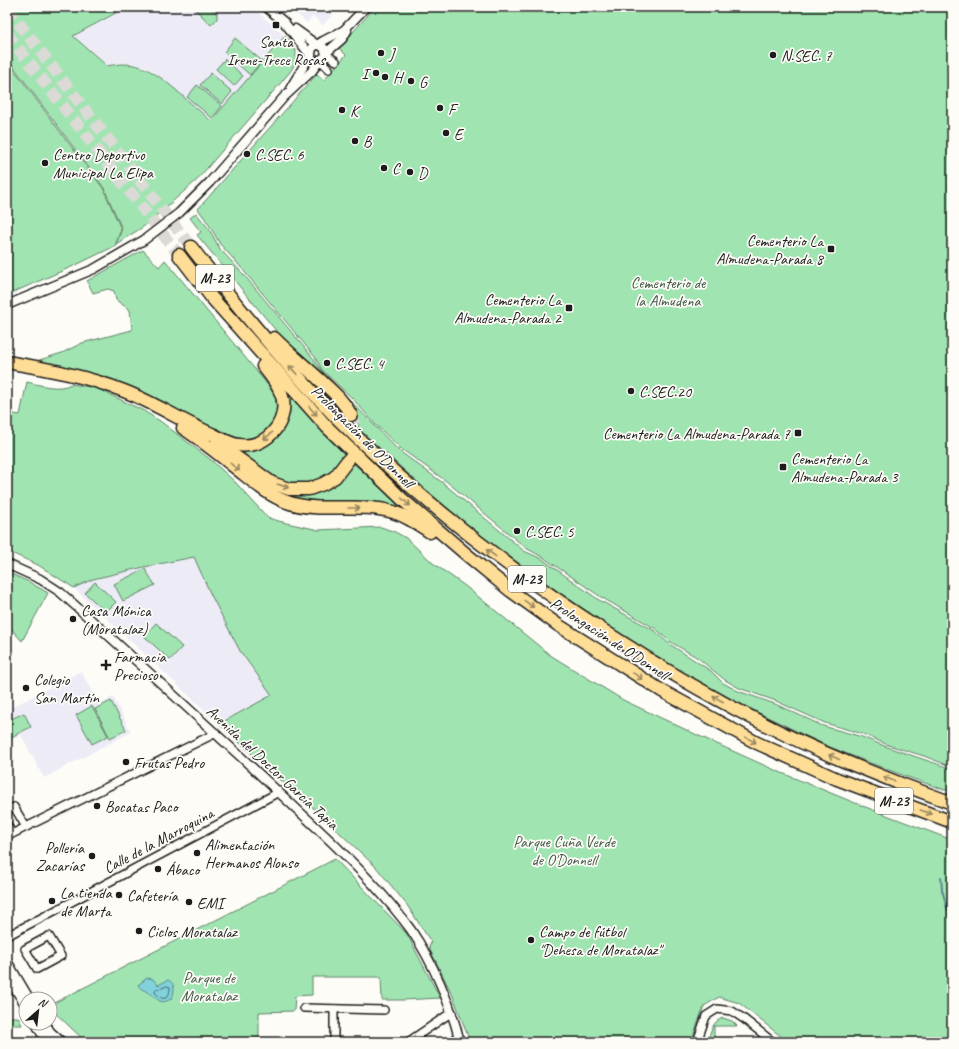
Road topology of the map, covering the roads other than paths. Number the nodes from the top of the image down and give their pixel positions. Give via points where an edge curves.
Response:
1 (266, 7) edge
2 (366, 7) edge
3 (356, 19) junction
4 (284, 22) junction
5 (318, 45) junction
6 (326, 53) junction
7 (311, 54) junction
8 (320, 60) junction
9 (336, 61) dead end
10 (329, 69) dead end
11 (284, 97) junction
12 (191, 247) tunnel mouth
13 (179, 255) tunnel mouth
14 (212, 298) junction
15 (7, 305) edge
16 (240, 309) junction
17 (7, 363) edge
18 (148, 402) junction
19 (351, 415) tunnel mouth
20 (193, 426) junction
21 (348, 460) tunnel mouth
22 (466, 554) junction
23 (7, 564) edge
24 (216, 733) junction
25 (279, 792) junction
26 (952, 803) edge
27 (7, 811) edge
28 (952, 822) edge
29 (7, 824) edge
30 (26, 827) junction
31 (7, 936) edge
32 (61, 956) joint
33 (7, 962) edge
34 (7, 975) edge
35 (25, 991) edge
36 (18, 992) edge
37 (304, 1008) dead end
38 (334, 1009) junction
39 (384, 1010) dead end
40 (452, 1012) junction
41 (41, 1031) edge
42 (49, 1031) edge
43 (47, 1042) edge
44 (61, 1042) edge
45 (334, 1042) edge
46 (408, 1042) edge
47 (460, 1042) edge
48 (697, 1042) edge
49 (773, 1042) edge

1 - 4 street
2 - 3 street
3 - 5 street via 341,33
3 - 6 street via 342,39
4 - 5 street
4 - 7 street
5 - 6 street via 324,48
5 - 7 street via 312,48
6 - 8 street
6 - 9 street
7 - 8 street via 314,59
7 - 11 street
8 - 10 street
8 - 11 street
11 - 15 street via 191,203 162,227 129,250 94,269
12 - 16 highway, Prolongación de O'Donnell / M-23
13 - 14 highway, Prolongación de O'Donnell / M-23
14 -> 20 highway via 225,321 273,379 281,393 282,414 270,435 249,446 232,444
14 -> 22 highway, Prolongación de O'Donnell / M-23 via 328,427 403,500
16 - 19 highway via 256,319 338,397
26 -> 16 highway, Prolongación de O'Donnell / M-23 via 870,772 778,730 688,683 577,614 491,552 410,485 335,415
17 - 18 highway via 69,373 125,391
18 - 20 highway
18 -> 22 highway via 279,499 312,507 370,508 391,512 415,522
20 -> 21 highway via 272,483 289,489 309,489 324,484 335,477
22 -> 28 highway, Prolongación de O'Donnell / M-23 via 558,626 662,691 750,739 837,779
23 - 24 street, Avenida del Doctor García Tapia via 40,579 60,592
24 - 25 street, Avenida del Doctor García Tapia
24 - 30 street
25 - 31 street, Calle de la Marroquina
25 - 40 street, Avenida del Doctor García Tapia via 367,876 411,931 430,963
27 - 30 street via 14,807
29 - 30 street via 12,834
32 - 32 street via 37,969 25,949 49,936
33 - 35 main road
34 - 36 main road
37 - 38 street
38 - 39 street
38 - 45 street
40 - 46 street
40 - 47 street, Avenida del Doctor García Tapia
41 - 43 main road
42 - 44 main road
48 - 49 street via 706,1016 717,1009 732,1011

